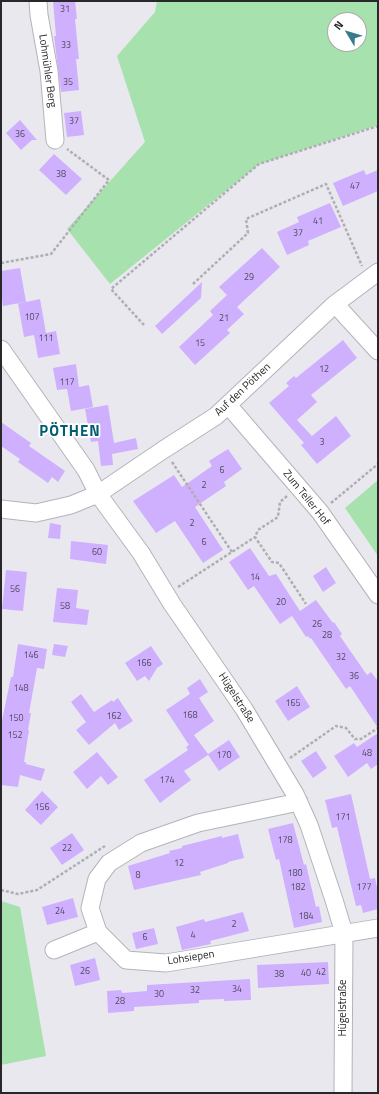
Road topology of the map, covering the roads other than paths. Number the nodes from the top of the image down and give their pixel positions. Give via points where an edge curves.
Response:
1 (38, 1) edge
2 (55, 140) road end
3 (373, 276) edge
4 (334, 304) junction
5 (1, 349) edge
6 (378, 351) edge
7 (228, 405) junction
8 (98, 494) junction
9 (1, 509) edge
10 (378, 595) edge
11 (298, 802) junction
12 (378, 928) edge
13 (98, 932) junction
14 (344, 933) junction
15 (54, 950) dead end
16 (343, 1093) edge

1 - 2 street, Lohmühler Berg via 49,71
3 - 4 street, Auf den Pöthen
4 - 6 street
4 - 7 street, Auf den Pöthen
5 - 8 street, Hügelstraße via 86,470
7 - 8 street, Auf den Pöthen via 216,416
7 - 10 street, Zum Teller Hof via 320,512
8 - 9 street, Auf den Pöthen via 71,505 36,513
8 - 11 street, Hügelstraße via 141,553 244,709
11 - 13 street, Lohsiepen via 198,823 141,843 109,863 97,879 90,908
11 - 14 street, Hügelstraße via 309,825
12 - 14 street, Lohsiepen
13 - 14 street, Lohsiepen via 126,960 166,963
13 - 15 street
14 - 16 street, Hügelstraße

